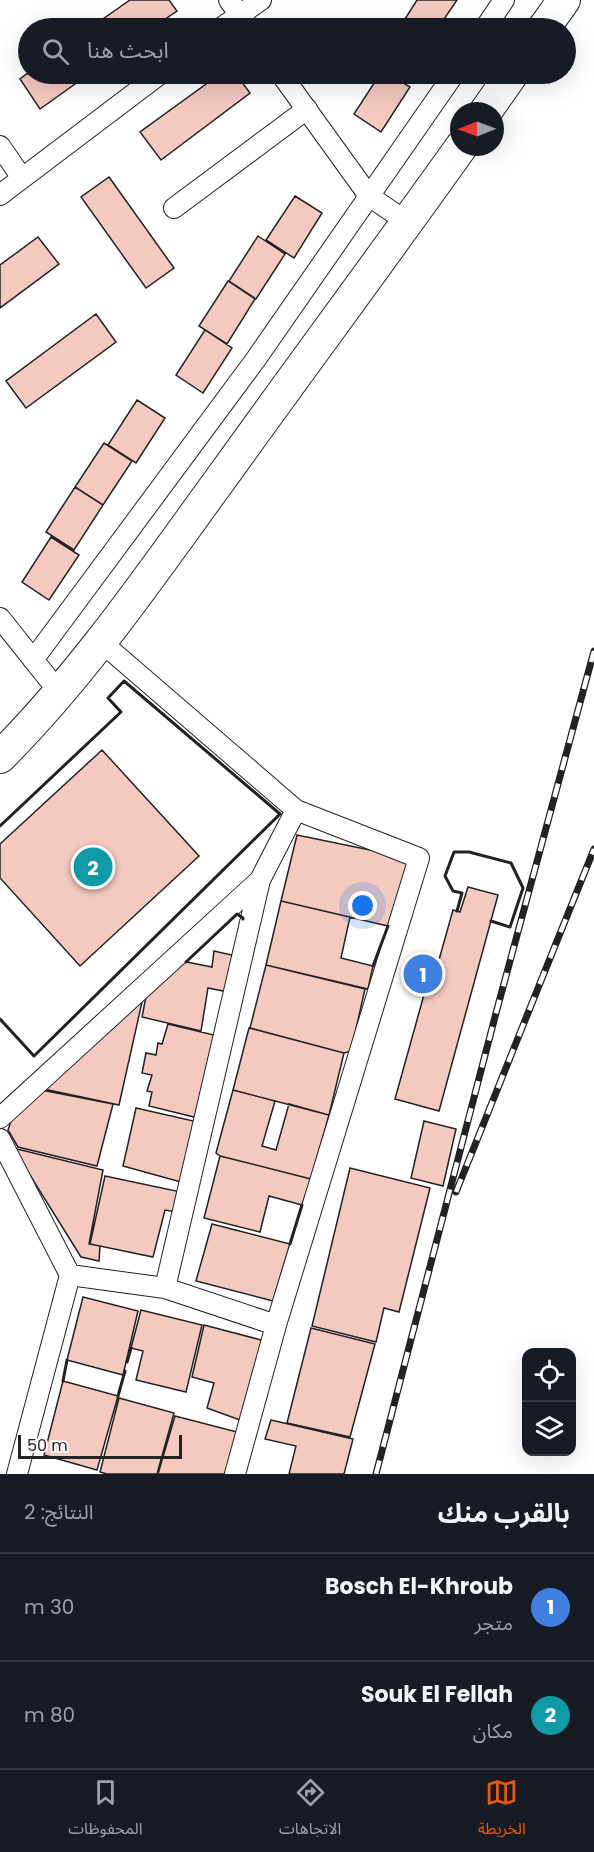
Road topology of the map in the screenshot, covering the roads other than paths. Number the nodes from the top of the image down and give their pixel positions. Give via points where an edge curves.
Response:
1 (261, 0) edge
2 (504, 0) edge
3 (564, 0) edge
4 (239, 14) edge
5 (492, 18) edge
6 (551, 18) edge
7 (147, 84) edge
8 (288, 84) edge
9 (447, 84) edge
10 (505, 84) edge
11 (492, 102) edge
12 (307, 109) junction
13 (0, 146) edge
14 (454, 156) edge
15 (22, 178) junction
16 (0, 195) edge
17 (369, 196) junction
18 (174, 208) dead end
19 (407, 222) junction
20 (0, 618) edge
21 (100, 641) junction
22 (33, 660) junction
23 (59, 692) junction
24 (0, 758) edge
25 (296, 810) junction
26 (260, 880) junction
27 (0, 1118) edge
28 (0, 1139) edge
29 (70, 1275) junction
30 (165, 1288) junction
31 (276, 1325) junction
32 (17, 1474) edge
33 (235, 1474) edge

1 - 4 street
2 - 5 street
3 - 6 main road
7 - 15 street
8 - 12 street
9 - 17 street
10 - 11 main road
12 - 17 street
12 - 18 street
13 - 15 street
14 - 19 main road
15 - 16 street
17 - 19 street
17 - 22 street via 256,359
19 - 21 main road
20 - 22 street
21 - 23 main road
21 - 25 street
22 - 23 street
23 - 24 main road
25 - 26 street
25 - 31 street via 419,858
26 - 27 street
26 - 30 street
28 - 29 street
29 - 30 street
29 - 32 street
30 - 31 street
31 - 33 street

